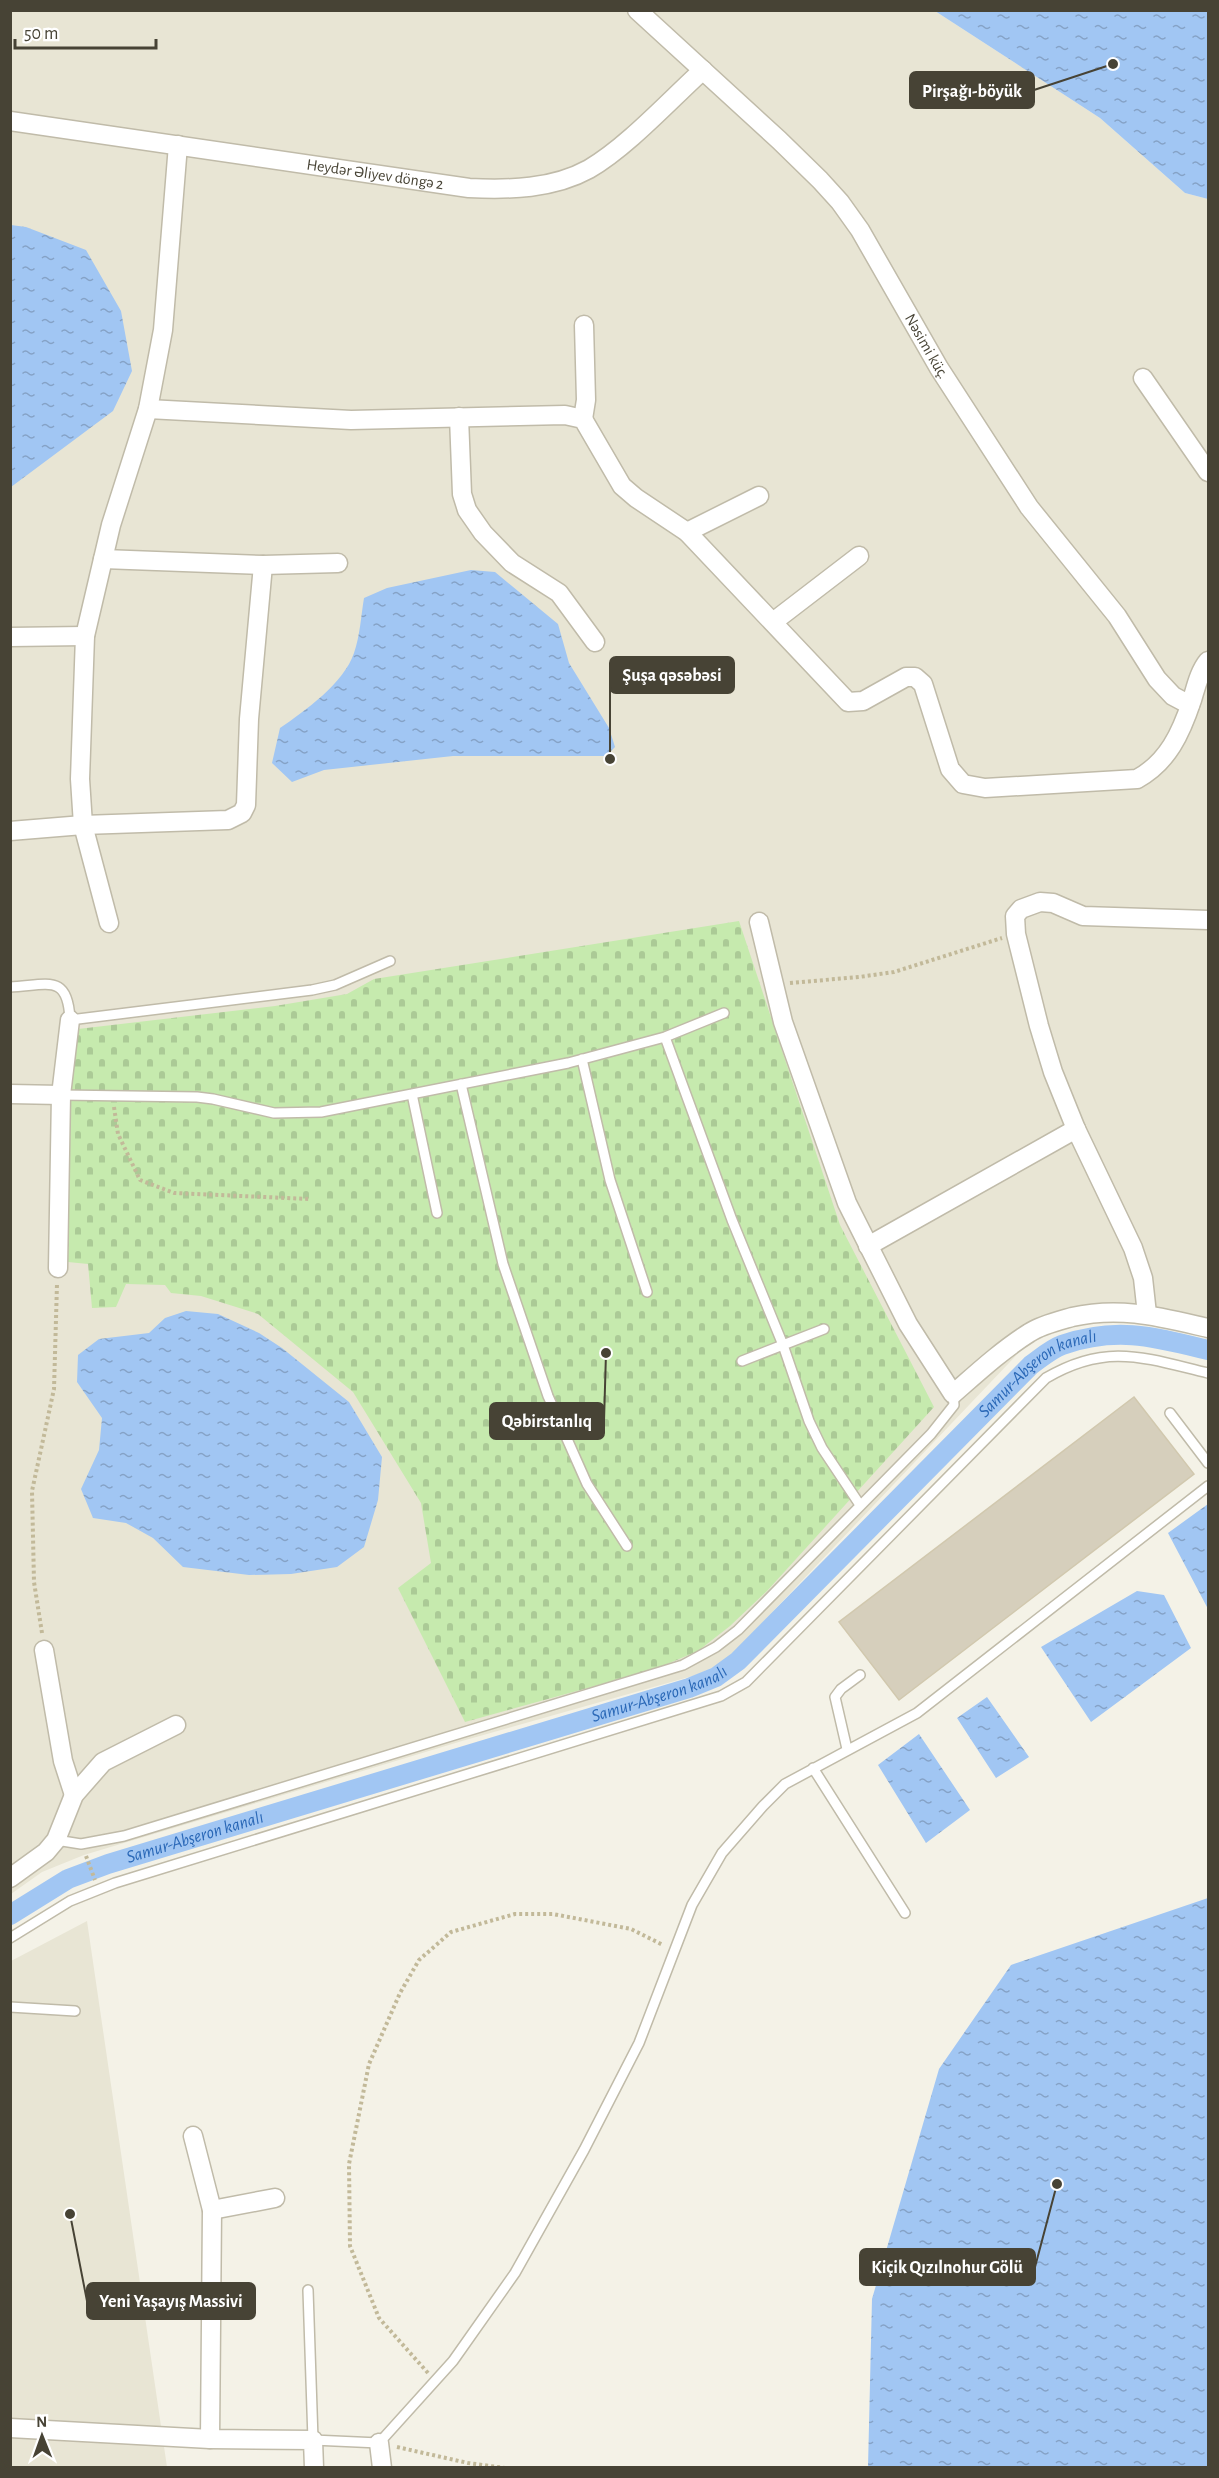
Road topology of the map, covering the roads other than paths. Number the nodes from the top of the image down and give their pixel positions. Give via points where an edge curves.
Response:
1 (637, 10) edge
2 (703, 70) junction
3 (10, 121) edge
4 (178, 146) junction
5 (584, 325) dead end
6 (1143, 378) dead end
7 (148, 409) junction
8 (459, 417) junction
9 (583, 419) junction
10 (1209, 472) edge
11 (759, 496) dead end
12 (687, 532) junction
13 (859, 556) dead end
14 (103, 559) junction
15 (338, 563) dead end
16 (263, 565) junction
17 (773, 622) junction
18 (85, 636) junction
19 (10, 637) edge
20 (595, 642) dead end
21 (1209, 661) edge
22 (1190, 705) junction
23 (83, 825) junction
24 (10, 831) edge
25 (1209, 920) edge
26 (759, 922) dead end
27 (109, 924) dead end
28 (390, 961) dead end
29 (10, 987) edge
30 (724, 1013) dead end
31 (70, 1020) junction
32 (665, 1037) junction
33 (582, 1059) junction
34 (461, 1084) junction
35 (10, 1094) edge
36 (412, 1094) junction
37 (61, 1095) junction
38 (1076, 1129) junction
39 (437, 1213) dead end
40 (868, 1246) junction
41 (58, 1268) road end
42 (647, 1292) dead end
43 (1147, 1314) junction
44 (1209, 1328) edge
45 (824, 1329) dead end
46 (783, 1345) junction
47 (742, 1361) dead end
48 (1209, 1373) edge
49 (953, 1394) junction
50 (1170, 1413) dead end
51 (1209, 1463) edge
52 (1209, 1486) edge
53 (860, 1505) junction
54 (627, 1546) dead end
55 (44, 1650) road end
56 (860, 1675) dead end
57 (176, 1725) dead end
58 (847, 1749) junction
59 (813, 1768) junction
60 (74, 1795) junction
61 (56, 1840) junction
62 (10, 1878) edge
63 (904, 1913) dead end
64 (10, 1938) edge
65 (10, 2007) edge
66 (75, 2011) dead end
67 (192, 2136) dead end
68 (275, 2198) dead end
69 (212, 2210) junction
70 (308, 2290) dead end
71 (10, 2428) edge
72 (210, 2439) junction
73 (313, 2440) junction
74 (379, 2443) junction
75 (314, 2468) edge
76 (382, 2468) edge

1 - 2 street, Nəsimi küç.
2 - 4 street, Heydər Əliyev döngə 2 via 589,169 510,190 469,188
2 - 22 street, Nəsimi küç. via 840,202 939,368 1029,507 1117,616 1157,679 1173,696
3 - 4 street, Heydər Əliyev döngə 2
4 - 7 street via 163,330
5 - 9 street
6 - 10 street
7 - 8 street via 351,420
7 - 14 street
8 - 9 street via 566,415
8 - 20 street via 466,510 512,563 559,593
9 - 12 street via 622,486
11 - 12 street
12 - 17 street
13 - 17 street
14 - 16 street
14 - 18 street
15 - 16 street
16 - 23 street via 249,719 246,805 242,813 228,820
17 - 22 street via 848,702 862,702 906,677 915,677 923,684 950,768 963,784 985,788 1137,779 1153,771 1167,756
18 - 19 street
18 - 23 street via 80,779
21 - 22 street
23 - 24 street
23 - 27 street
25 - 38 street via 1083,916 1053,903 1040,902 1015,916 1016,934 1050,1062
26 - 40 street via 783,1022 808,1098 847,1203
28 - 31 lane via 335,985 312,990
29 - 31 lane via 51,984 61,988 69,998
30 - 32 lane
31 - 37 street
32 - 33 lane
32 - 46 lane
33 - 34 lane
33 - 42 lane via 610,1180
34 - 36 lane
34 - 54 lane via 503,1264 548,1396 587,1484
35 - 37 street
36 - 37 lane via 321,1112 274,1113 197,1097
36 - 39 lane
37 - 41 street
38 - 40 street
38 - 43 street via 1133,1248 1143,1278
40 - 49 street via 908,1324
43 - 44 street
43 - 49 street via 1096,1312 1060,1320 1031,1332
45 - 46 lane
46 - 47 lane
46 - 53 lane via 809,1421
48 - 64 lane via 1137,1356 1110,1356 1067,1365 1046,1378 746,1682 721,1696 98,1888
49 - 53 lane via 954,1405 946,1416
50 - 51 lane
52 - 58 lane via 917,1713
53 - 61 lane via 738,1630 683,1665 123,1836 81,1844
55 - 60 street via 63,1761
56 - 58 lane via 835,1697
57 - 60 street via 103,1762
58 - 59 lane
59 - 63 lane
59 - 74 lane via 785,1784 722,1853 692,1905 639,2043 514,2273 453,2361
60 - 61 street
61 - 62 street
65 - 66 lane
67 - 69 street
68 - 69 street
69 - 72 street
70 - 73 lane
71 - 72 street
72 - 73 street
73 - 74 lane
73 - 75 street
74 - 76 street

